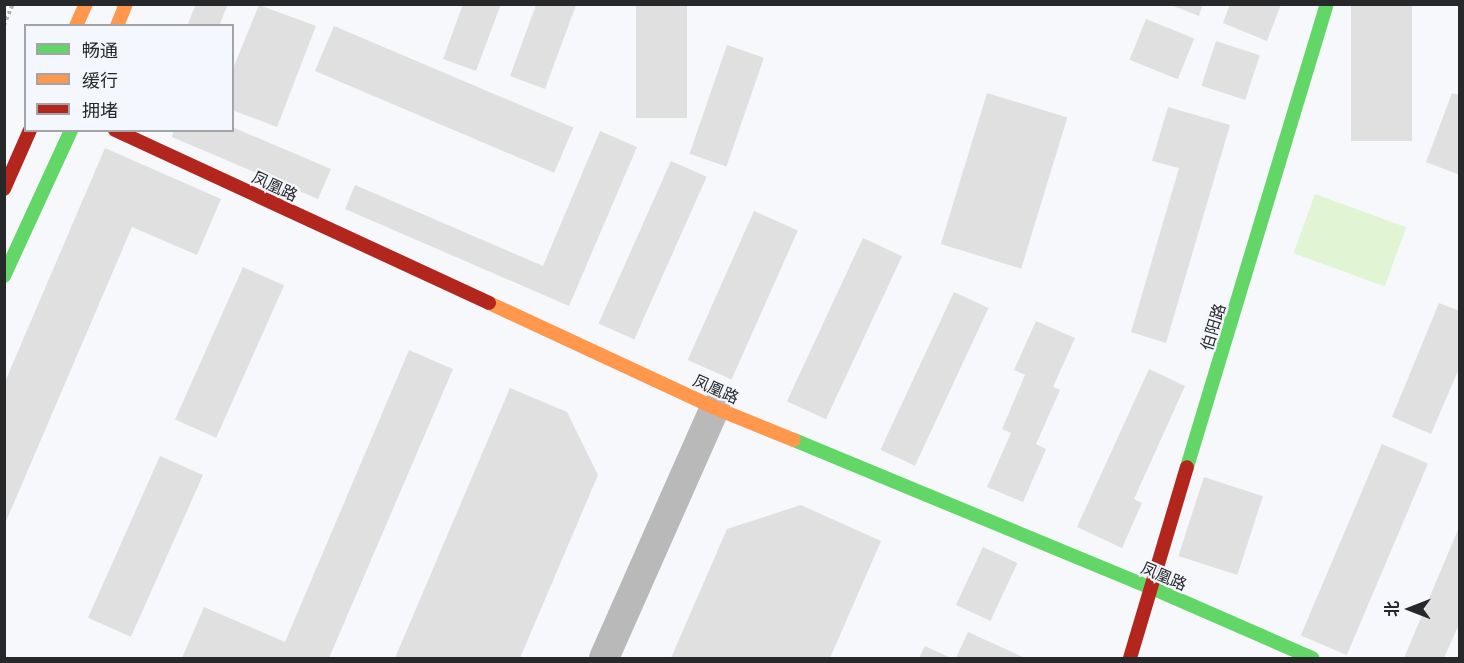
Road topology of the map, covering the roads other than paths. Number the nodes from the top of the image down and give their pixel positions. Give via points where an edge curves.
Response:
1 (86, 4) edge
2 (126, 4) edge
3 (1328, 4) edge
4 (77, 24) edge
5 (118, 24) edge
6 (29, 132) edge
7 (70, 132) edge
8 (119, 132) edge
9 (4, 189) edge
10 (4, 276) edge
11 (715, 408) junction
12 (1152, 588) junction
13 (604, 658) edge
14 (1130, 658) edge
15 (1312, 658) edge

1 - 4 main road
2 - 5 main road
3 - 12 main road, 伯阳路
6 - 9 main road
7 - 10 main road
8 - 11 main road, 凤凰路
11 - 12 main road, 凤凰路
11 - 13 street
12 - 14 main road, 伯阳路
12 - 15 main road, 凤凰路

